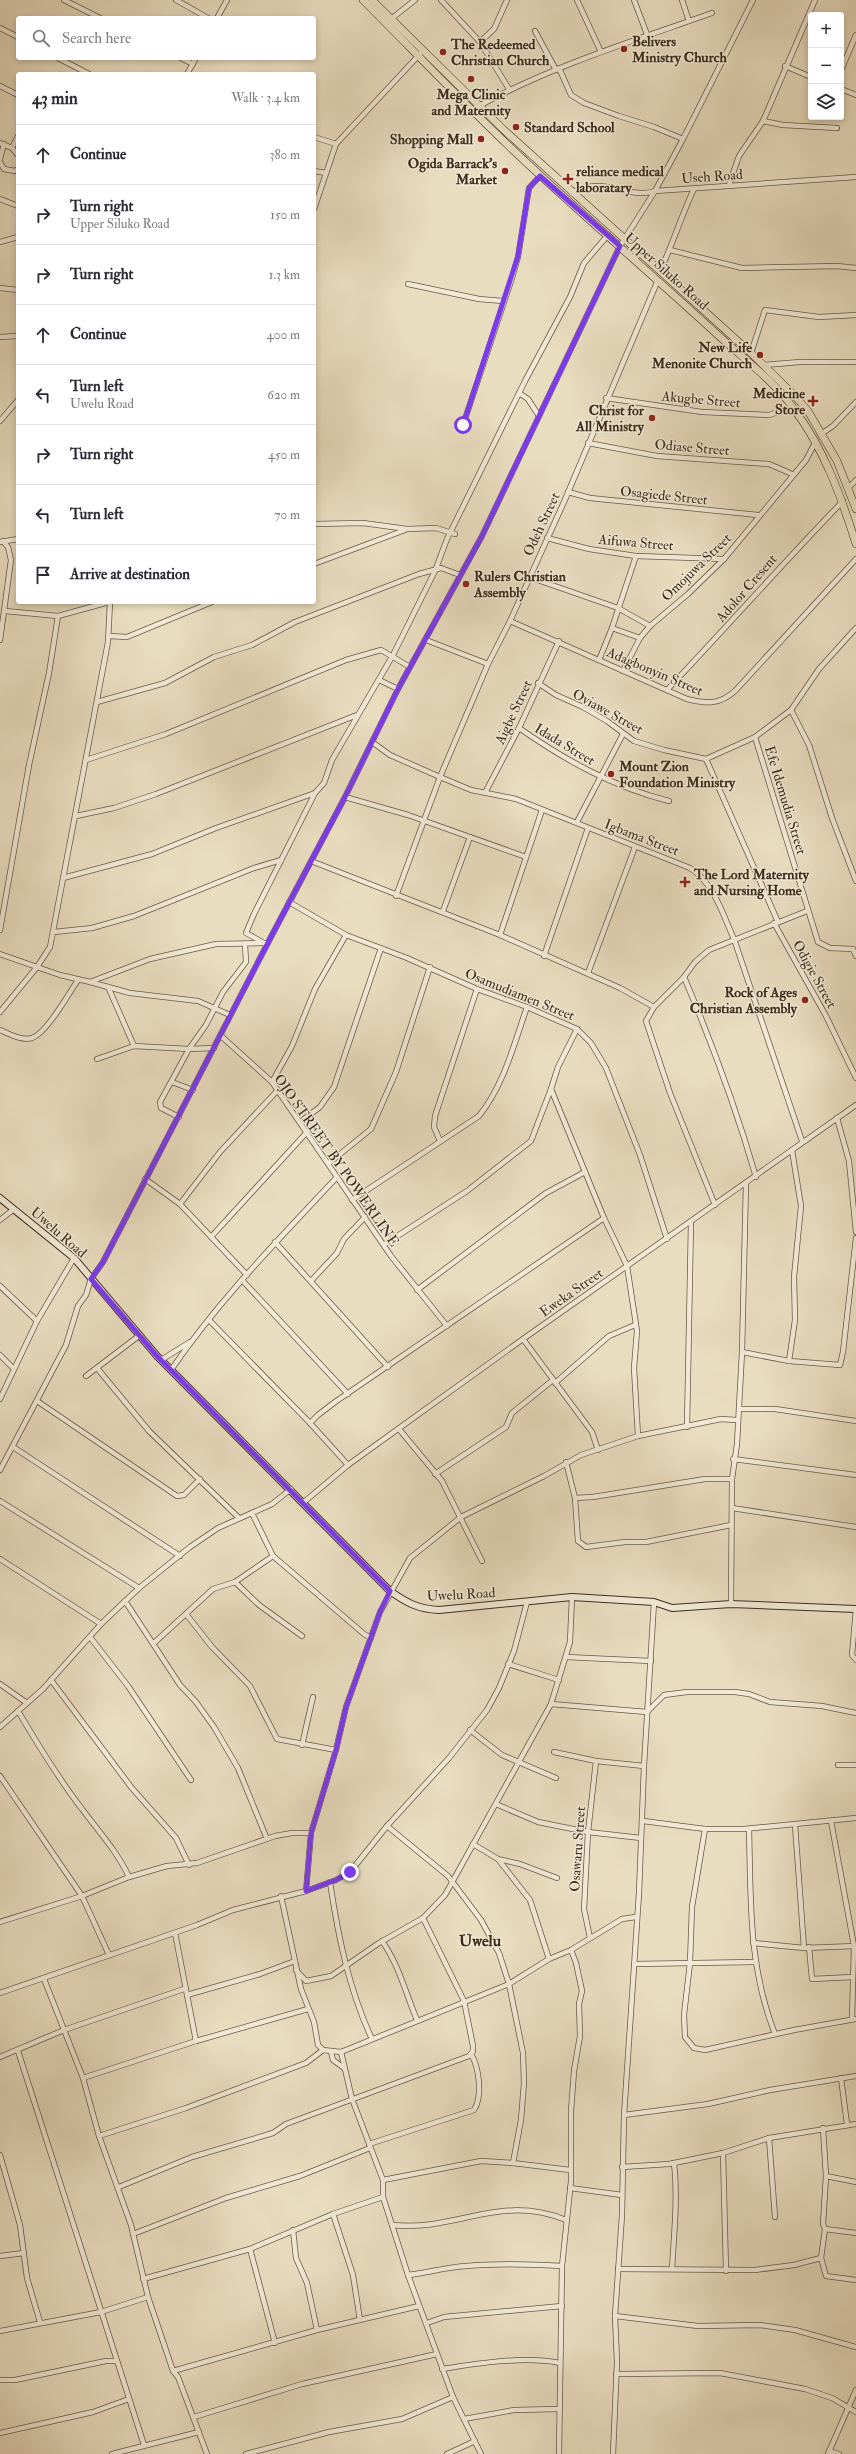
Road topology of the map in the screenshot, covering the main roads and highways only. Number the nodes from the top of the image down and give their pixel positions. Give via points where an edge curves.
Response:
1 (363, 0) edge
2 (372, 0) edge
3 (856, 509) edge
4 (856, 544) edge

1 - 4 main road, Upper Siluko Road via 417,57 540,176 658,280 793,407 816,441 843,501
2 - 3 main road, Upper Siluko Road via 479,106 796,397 838,461

